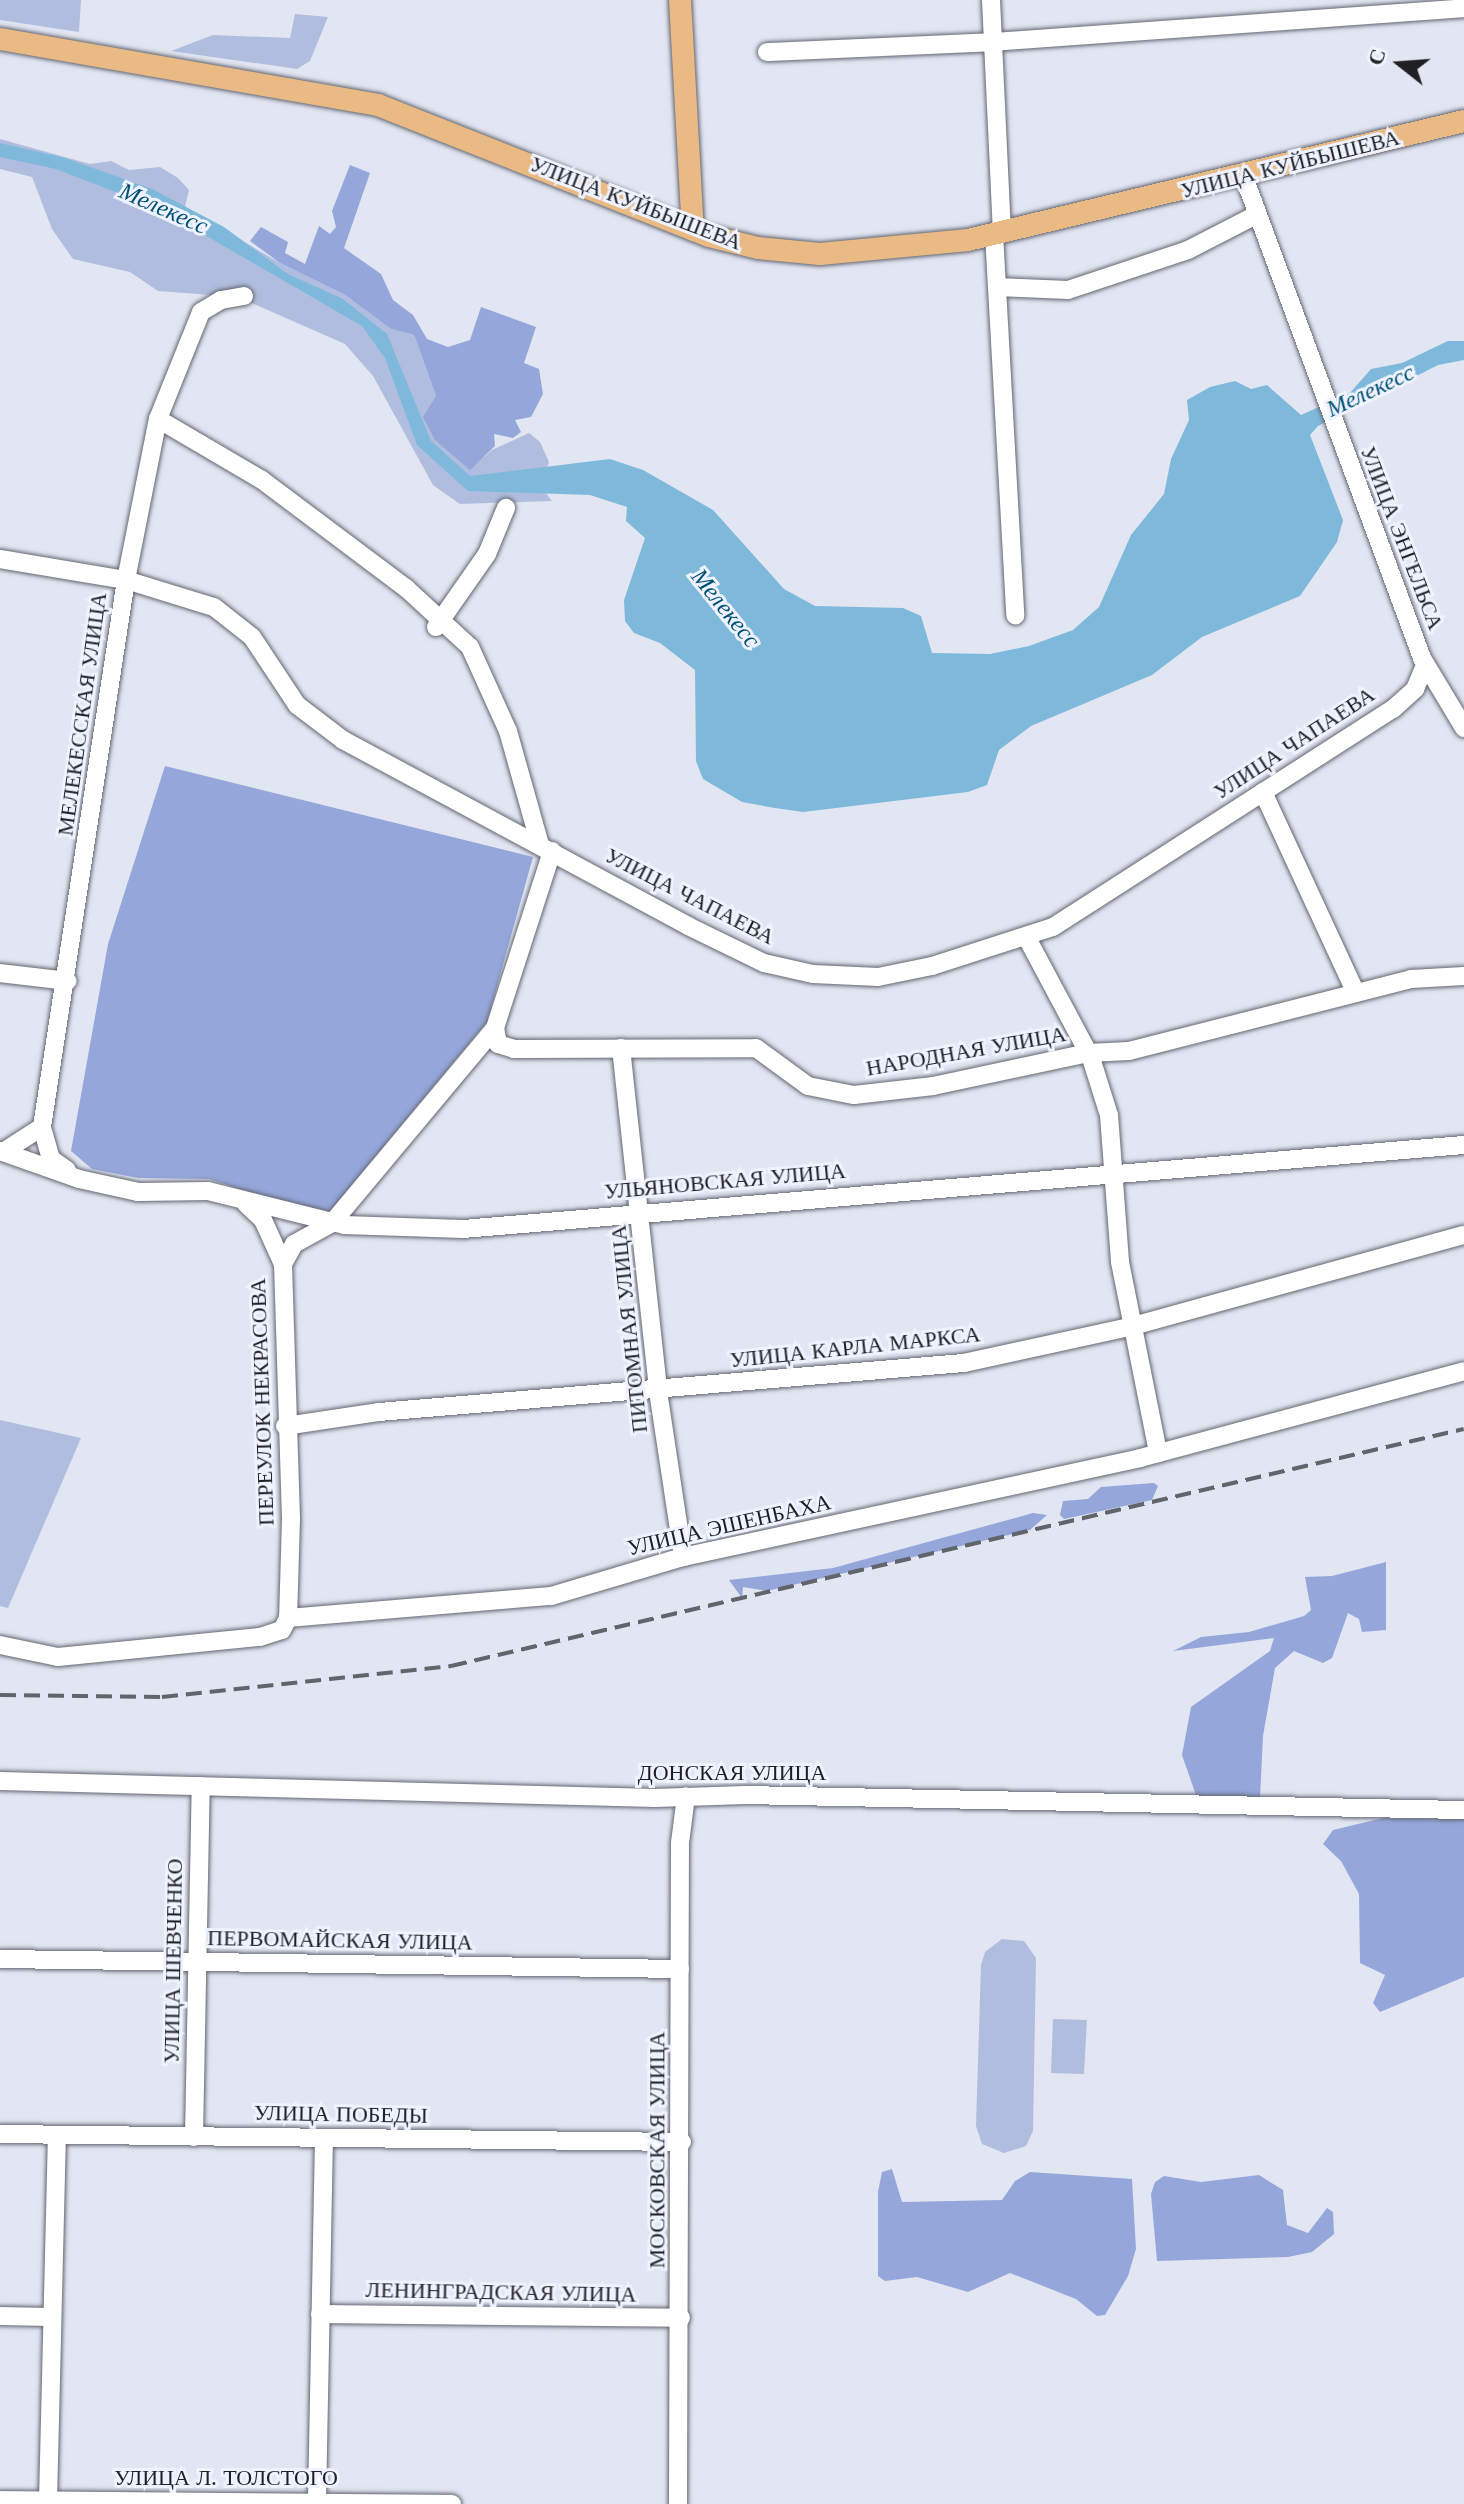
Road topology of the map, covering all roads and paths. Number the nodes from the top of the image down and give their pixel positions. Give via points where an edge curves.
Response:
1 (680, 0) edge
2 (991, 0) edge
3 (1464, 8) edge
4 (0, 39) edge
5 (993, 42) junction
6 (767, 52) dead end
7 (1464, 121) edge
8 (1244, 177) junction
9 (1256, 215) junction
10 (693, 230) junction
11 (998, 233) junction
12 (997, 287) junction
13 (244, 296) dead end
14 (158, 419) junction
15 (506, 508) dead end
16 (0, 559) edge
17 (126, 580) junction
18 (1015, 615) dead end
19 (438, 624) junction
20 (1425, 666) junction
21 (1464, 728) edge
22 (1263, 792) junction
23 (546, 848) junction
24 (1027, 938) junction
25 (0, 973) edge
26 (1464, 976) edge
27 (68, 981) junction
28 (1356, 993) junction
29 (495, 1028) junction
30 (621, 1048) junction
31 (1088, 1053) junction
32 (42, 1127) junction
33 (1464, 1145) edge
34 (2, 1152) edge
35 (1115, 1172) junction
36 (79, 1179) junction
37 (241, 1200) junction
38 (640, 1214) junction
39 (332, 1223) junction
40 (1464, 1235) edge
41 (283, 1264) junction
42 (1133, 1326) junction
43 (1464, 1371) edge
44 (658, 1391) junction
45 (285, 1426) junction
46 (1158, 1453) junction
47 (683, 1557) junction
48 (288, 1618) junction
49 (0, 1645) edge
50 (0, 1781) edge
51 (201, 1786) junction
52 (686, 1796) junction
53 (1464, 1810) edge
54 (0, 1959) edge
55 (195, 1962) junction
56 (680, 1969) junction
57 (0, 2134) edge
58 (57, 2135) junction
59 (194, 2137) junction
60 (324, 2138) junction
61 (682, 2142) junction
62 (320, 2314) junction
63 (0, 2316) edge
64 (50, 2317) junction
65 (681, 2318) junction
66 (0, 2500) edge
67 (48, 2501) junction
68 (317, 2501) junction
69 (180, 2504) edge
70 (452, 2504) edge
71 (678, 2504) edge

1 - 10 main road
2 - 5 street
3 - 5 street
4 - 10 main road, УЛИЦА КУЙБЫШЕВА via 378,105
5 - 6 street
5 - 11 street
7 - 8 main road, УЛИЦА КУЙБЫШЕВА
8 - 9 street, УЛИЦА ЭНГЕЛЬСА
8 - 11 main road, УЛИЦА КУЙБЫШЕВА
9 - 12 street via 1188,250 1068,290
9 - 20 street, УЛИЦА ЭНГЕЛЬСА
10 - 11 main road, УЛИЦА КУЙБЫШЕВА via 758,248 820,254 889,251
11 - 12 street
12 - 18 street
13 - 14 street via 221,300 201,312
14 - 17 street
14 - 19 street via 262,480
15 - 19 street via 487,554
16 - 17 street, МЕЛЕКЕССКАЯ УЛИЦА
17 - 23 street, УЛИЦА ЧАПАЕВА via 214,607 252,637 297,705 343,740
17 - 27 street, МЕЛЕКЕССКАЯ УЛИЦА
19 - 23 street via 470,647 508,731
20 - 21 street, УЛИЦА ЭНГЕЛЬСА
20 - 22 street, УЛИЦА ЧАПАЕВА via 1415,689 1393,709
22 - 24 street, УЛИЦА ЧАПАЕВА
22 - 28 street
23 - 24 street, УЛИЦА ЧАПАЕВА via 764,963 813,974 878,977
23 - 29 street
24 - 31 street
25 - 27 street
26 - 28 street, НАРОДНАЯ УЛИЦА via 1411,979
27 - 32 street, МЕЛЕКЕССКАЯ УЛИЦА
28 - 31 street, НАРОДНАЯ УЛИЦА via 1129,1051
29 - 30 street, НАРОДНАЯ УЛИЦА via 498,1044 514,1049
29 - 39 street
30 - 31 street, НАРОДНАЯ УЛИЦА via 756,1048 808,1086 854,1095 933,1086
30 - 38 street, ПИТОМНАЯ УЛИЦА
31 - 35 street via 1109,1115
32 - 34 street
32 - 36 street via 51,1159
33 - 35 street, УЛЬЯНОВСКАЯ УЛИЦА
34 - 36 street, УЛЬЯНОВСКАЯ УЛИЦА
35 - 38 street, УЛЬЯНОВСКАЯ УЛИЦА
35 - 42 street via 1120,1262
36 - 37 street, УЛЬЯНОВСКАЯ УЛИЦА via 138,1192 208,1191
37 - 39 street, УЛЬЯНОВСКАЯ УЛИЦА
37 - 41 street, ПЕРЕУЛОК НЕКРАСОВА via 263,1220
38 - 39 street, УЛЬЯНОВСКАЯ УЛИЦА via 463,1229
38 - 44 street, ПИТОМНАЯ УЛИЦА
39 - 41 street via 294,1244
40 - 42 street, УЛИЦА КАРЛА МАРКСА
41 - 45 street, ПЕРЕУЛОК НЕКРАСОВА
42 - 44 street, УЛИЦА КАРЛА МАРКСА via 964,1363
42 - 46 street
43 - 46 street, УЛИЦА ЭШЕНБАХА
44 - 45 street, УЛИЦА КАРЛА МАРКСА via 379,1412
44 - 47 street, ПИТОМНАЯ УЛИЦА
45 - 48 street, ПЕРЕУЛОК НЕКРАСОВА via 291,1519
46 - 47 street, УЛИЦА ЭШЕНБАХА
47 - 48 street, УЛИЦА ЭШЕНБАХА via 551,1596
48 - 49 street, УЛИЦА ЭШЕНБАХА via 282,1630 260,1637 74,1655
50 - 51 street, ДОНСКАЯ УЛИЦА
51 - 52 street, ДОНСКАЯ УЛИЦА
51 - 55 street, УЛИЦА ШЕВЧЕНКО
52 - 53 street, ДОНСКАЯ УЛИЦА
52 - 56 street, МОСКОВСКАЯ УЛИЦА via 680,1843
54 - 55 street, ПЕРВОМАЙСКАЯ УЛИЦА
55 - 56 street, ПЕРВОМАЙСКАЯ УЛИЦА
55 - 59 street, УЛИЦА ШЕВЧЕНКО
56 - 61 street, МОСКОВСКАЯ УЛИЦА
57 - 58 street, УЛИЦА ПОБЕДЫ
58 - 59 street, УЛИЦА ПОБЕДЫ
58 - 64 street
59 - 60 street, УЛИЦА ПОБЕДЫ
60 - 61 street, УЛИЦА ПОБЕДЫ
60 - 62 street
61 - 65 street, МОСКОВСКАЯ УЛИЦА
62 - 65 street, ЛЕНИНГРАДСКАЯ УЛИЦА
62 - 68 street
63 - 64 street
64 - 67 street
65 - 71 street, МОСКОВСКАЯ УЛИЦА
66 - 67 street, УЛИЦА Л. ТОЛСТОГО
67 - 69 street, УЛИЦА Л. ТОЛСТОГО
68 - 69 street, УЛИЦА Л. ТОЛСТОГО
68 - 70 street, УЛИЦА Л. ТОЛСТОГО

